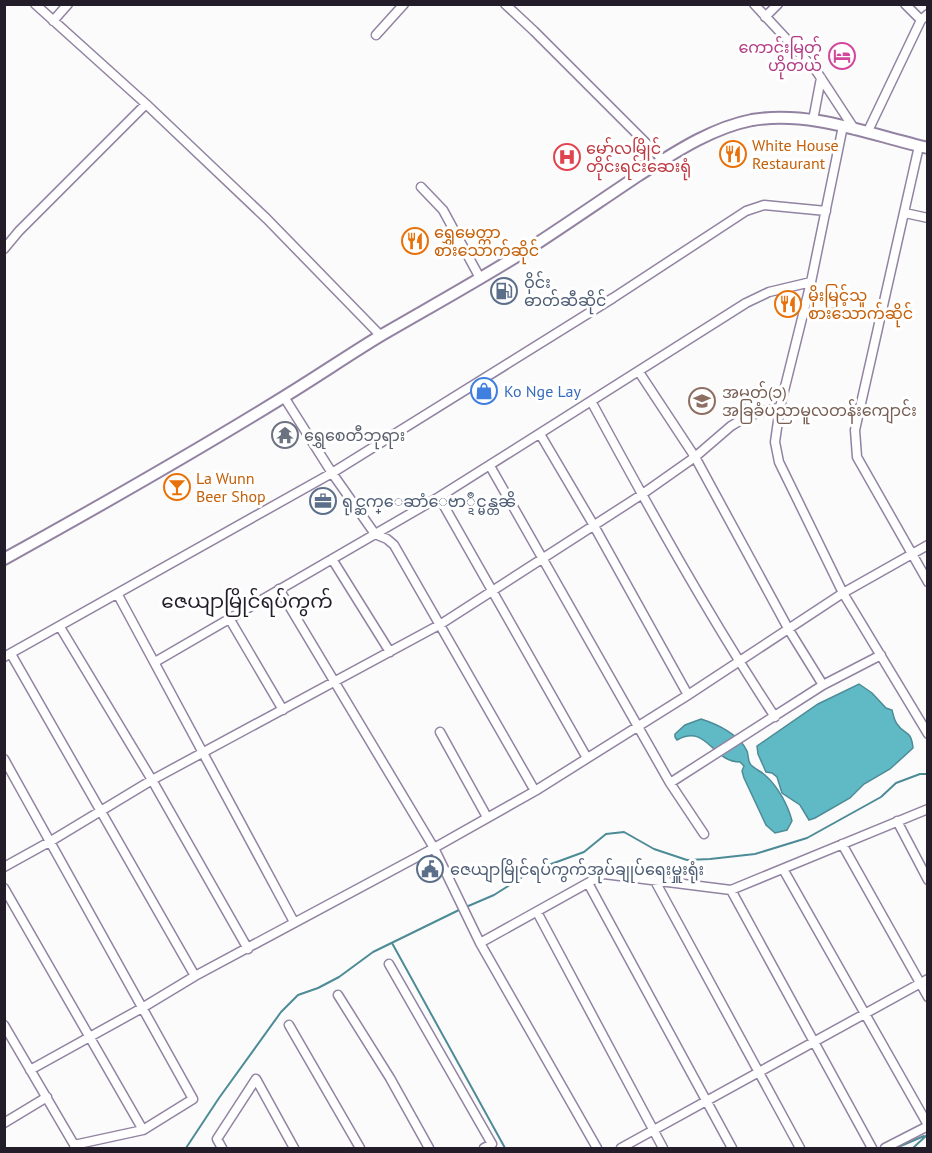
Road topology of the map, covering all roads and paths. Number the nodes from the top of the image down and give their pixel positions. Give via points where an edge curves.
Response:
1 (35, 4) edge
2 (68, 4) edge
3 (404, 4) edge
4 (505, 4) edge
5 (754, 4) edge
6 (778, 4) edge
7 (905, 4) edge
8 (765, 17) junction
9 (924, 17) edge
10 (53, 21) junction
11 (376, 35) dead end
12 (821, 78) junction
13 (146, 104) junction
14 (813, 120) junction
15 (843, 126) junction
16 (855, 129) junction
17 (867, 133) junction
18 (923, 147) edge
19 (663, 160) junction
20 (421, 187) dead end
21 (826, 211) junction
22 (905, 213) junction
23 (927, 218) edge
24 (4, 249) edge
25 (480, 278) junction
26 (812, 282) junction
27 (381, 336) junction
28 (639, 372) junction
29 (284, 397) junction
30 (591, 401) junction
31 (780, 407) junction
32 (540, 435) junction
33 (695, 458) junction
34 (490, 466) junction
35 (332, 473) junction
36 (641, 495) junction
37 (439, 497) junction
38 (593, 525) junction
39 (375, 534) junction
40 (927, 545) edge
41 (912, 555) junction
42 (543, 557) junction
43 (4, 559) edge
44 (332, 559) junction
45 (927, 582) edge
46 (279, 589) junction
47 (492, 590) junction
48 (843, 593) junction
49 (118, 595) junction
50 (229, 618) junction
51 (441, 624) junction
52 (60, 627) junction
53 (789, 630) junction
54 (390, 652) junction
55 (881, 655) junction
56 (8, 656) edge
57 (738, 661) junction
58 (155, 662) junction
59 (335, 681) junction
60 (823, 686) junction
61 (687, 695) junction
62 (283, 710) junction
63 (775, 717) junction
64 (637, 726) junction
65 (440, 732) dead end
66 (927, 734) edge
67 (204, 752) junction
68 (587, 758) junction
69 (4, 759) edge
70 (152, 780) junction
71 (670, 783) junction
72 (535, 790) junction
73 (927, 809) edge
74 (100, 811) junction
75 (487, 817) junction
76 (897, 821) junction
77 (704, 834) dead end
78 (51, 842) junction
79 (842, 844) junction
80 (434, 848) junction
81 (4, 867) edge
82 (783, 868) junction
83 (927, 880) edge
84 (655, 881) junction
85 (588, 883) junction
86 (4, 888) edge
87 (731, 890) junction
88 (537, 912) junction
89 (294, 922) junction
90 (480, 943) junction
91 (248, 949) junction
92 (389, 964) dead end
93 (195, 976) junction
94 (924, 981) edge
95 (338, 994) dead end
96 (927, 997) edge
97 (142, 1008) junction
98 (865, 1013) junction
99 (4, 1025) edge
100 (290, 1025) dead end
101 (91, 1037) junction
102 (814, 1042) junction
103 (30, 1070) junction
104 (759, 1072) junction
105 (47, 1097) junction
106 (706, 1101) junction
107 (4, 1123) edge
108 (927, 1125) edge
109 (143, 1130) junction
110 (654, 1131) junction
111 (75, 1147) edge
112 (222, 1149) edge
113 (294, 1149) edge
114 (360, 1149) edge
115 (429, 1149) edge
116 (484, 1149) edge
117 (597, 1149) edge
118 (621, 1149) edge
119 (663, 1149) edge
120 (732, 1149) edge
121 (800, 1149) edge
122 (872, 1149) edge
123 (885, 1149) edge

1 - 10 street
2 - 10 street
3 - 11 street
4 - 19 street
5 - 8 street
6 - 8 street
7 - 9 street
8 - 12 street
9 - 17 street
10 - 13 street
12 - 14 street
12 - 16 street
13 - 24 street
13 - 27 street via 267,219
14 - 15 main road
14 - 19 main road via 781,117 750,121 711,133
15 - 16 main road
15 - 21 street
16 - 17 main road
17 - 18 main road
18 - 22 street
19 - 25 main road
20 - 25 street via 443,210
21 - 26 street
21 - 35 street via 764,205 746,211
22 - 23 street
22 - 41 street via 855,430 857,457
25 - 27 main road
26 - 28 street via 769,292 746,303
26 - 31 street
27 - 29 main road
28 - 30 street
28 - 33 street
29 - 35 street
29 - 43 main road via 131,489
30 - 32 street
30 - 36 street
31 - 33 street via 730,426
31 - 48 street via 775,442 779,462
32 - 34 street
32 - 38 street
33 - 36 street
33 - 53 street
34 - 37 street
34 - 42 street
35 - 39 street
35 - 49 street
36 - 38 street
36 - 57 street
37 - 39 street
37 - 47 street
38 - 42 street
38 - 61 street
39 - 44 street
39 - 51 street via 394,545
40 - 41 street
41 - 45 street
41 - 48 street
42 - 47 street
42 - 64 street
44 - 46 street
44 - 54 street
46 - 50 street
46 - 59 street
47 - 51 street
47 - 68 street
48 - 53 street
48 - 55 street
49 - 52 street
49 - 58 street
50 - 58 street
50 - 62 street
51 - 54 street
51 - 72 street
52 - 56 street
52 - 70 street
53 - 57 street
53 - 60 street
54 - 59 street
55 - 60 street
55 - 66 street
56 - 74 street
57 - 61 street
57 - 63 street
58 - 67 street
59 - 62 street
59 - 80 street
60 - 63 street
61 - 64 street
62 - 67 street
63 - 71 street
64 - 68 street
64 - 71 street
65 - 75 street
67 - 70 street
67 - 89 street
68 - 72 street
69 - 78 street
70 - 74 street
70 - 91 street
71 - 77 street
72 - 75 street
73 - 76 street
74 - 78 street
74 - 93 street
75 - 80 street
76 - 79 street
76 - 83 street
78 - 81 street
78 - 97 street
79 - 82 street
79 - 94 street
80 - 89 street
80 - 90 street
82 - 87 street
82 - 98 street
84 - 85 street via 604,874
84 - 87 street
84 - 104 street
85 - 88 street
85 - 106 street
86 - 101 street
87 - 102 street
88 - 90 street
88 - 110 street
89 - 91 street
90 - 117 street
91 - 93 street
92 - 116 street via 492,1144
93 - 97 street
94 - 96 street
94 - 98 street
95 - 115 street
97 - 101 street
97 - 109 street via 193,1098
98 - 102 street
98 - 108 street
99 - 103 street
100 - 114 street
101 - 103 street
101 - 109 street
102 - 104 street
102 - 122 street
103 - 105 street
104 - 106 street
104 - 121 street
105 - 107 street
105 - 111 street
106 - 110 street
106 - 120 street
108 - 123 street
109 - 111 street
110 - 118 street
110 - 119 street
112 - 113 street via 217,1139 256,1079

